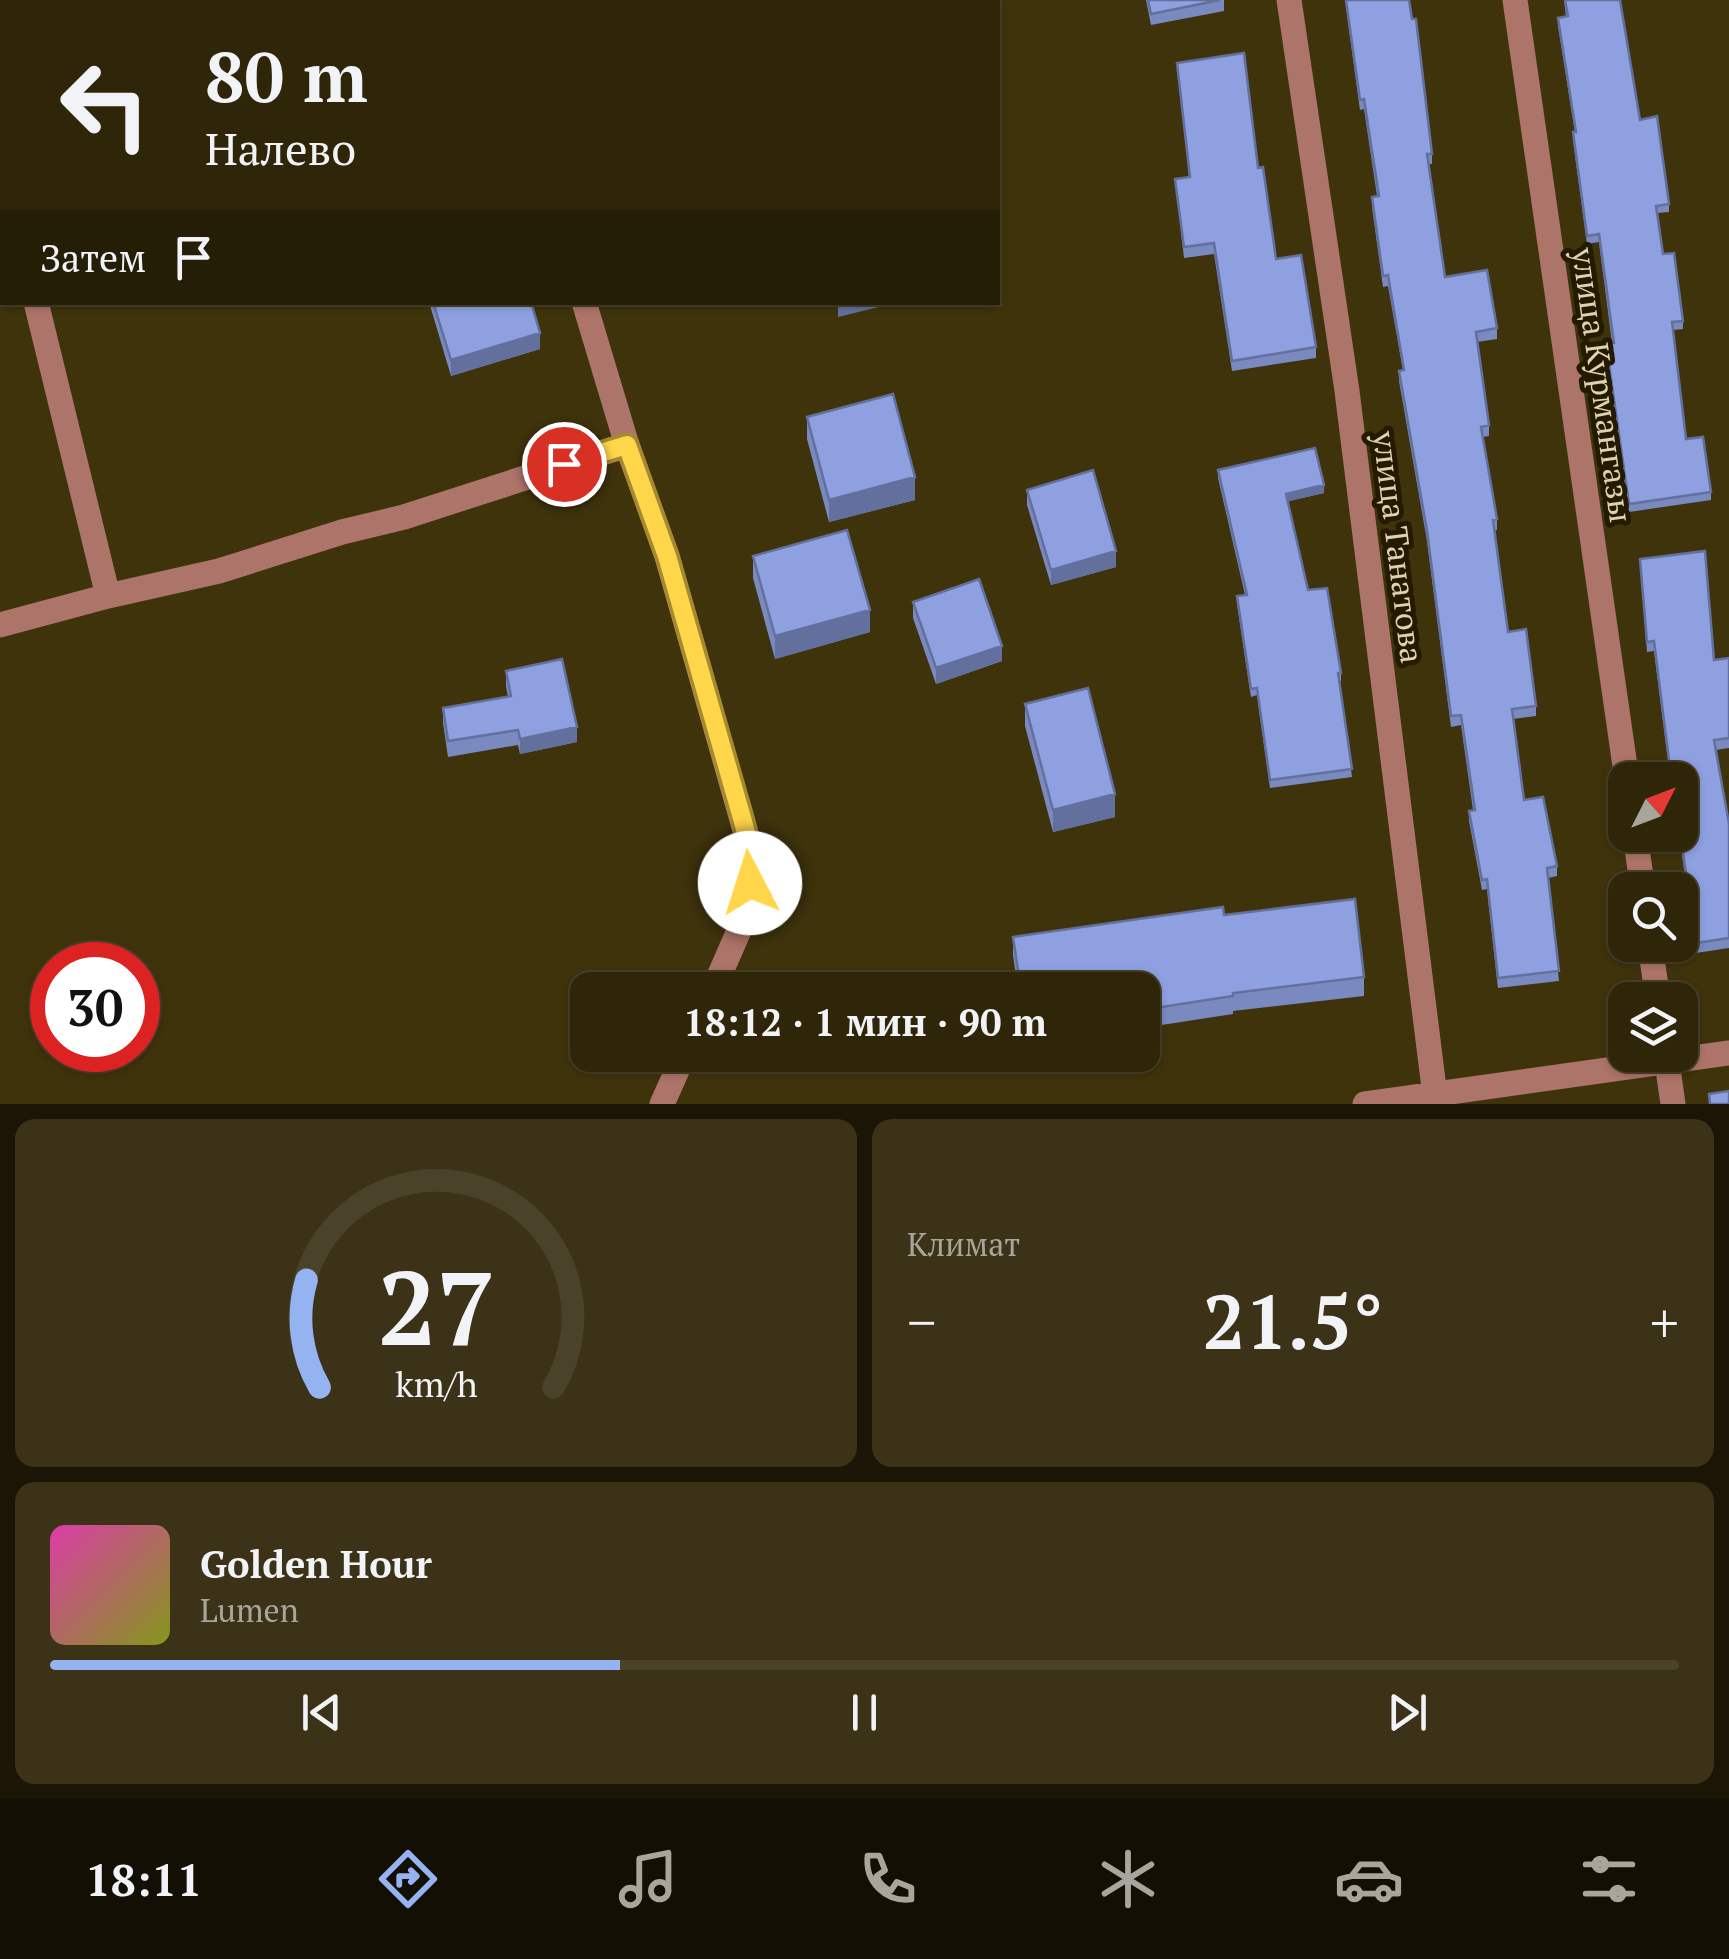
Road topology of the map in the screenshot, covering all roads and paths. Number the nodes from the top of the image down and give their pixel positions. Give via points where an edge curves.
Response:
1 (1289, 0) edge
2 (1515, 0) edge
3 (37, 305) edge
4 (585, 305) edge
5 (627, 445) junction
6 (108, 596) junction
7 (0, 625) edge
8 (1624, 762) edge
9 (721, 972) edge
10 (1729, 1052) edge
11 (1698, 1055) edge
12 (1608, 1069) edge
13 (676, 1072) edge
14 (1669, 1072) edge
15 (1436, 1100) edge
16 (662, 1104) edge
17 (1365, 1104) edge
18 (1673, 1104) edge

1 - 15 street, улица Танатова via 1347,391
2 - 8 street, улица Курмангазы
3 - 6 street
4 - 5 street
5 - 6 street via 219,571
5 - 9 street via 667,556 752,855 748,910
6 - 7 street
10 - 11 street
12 - 15 street
13 - 16 street
14 - 18 street
15 - 17 street

